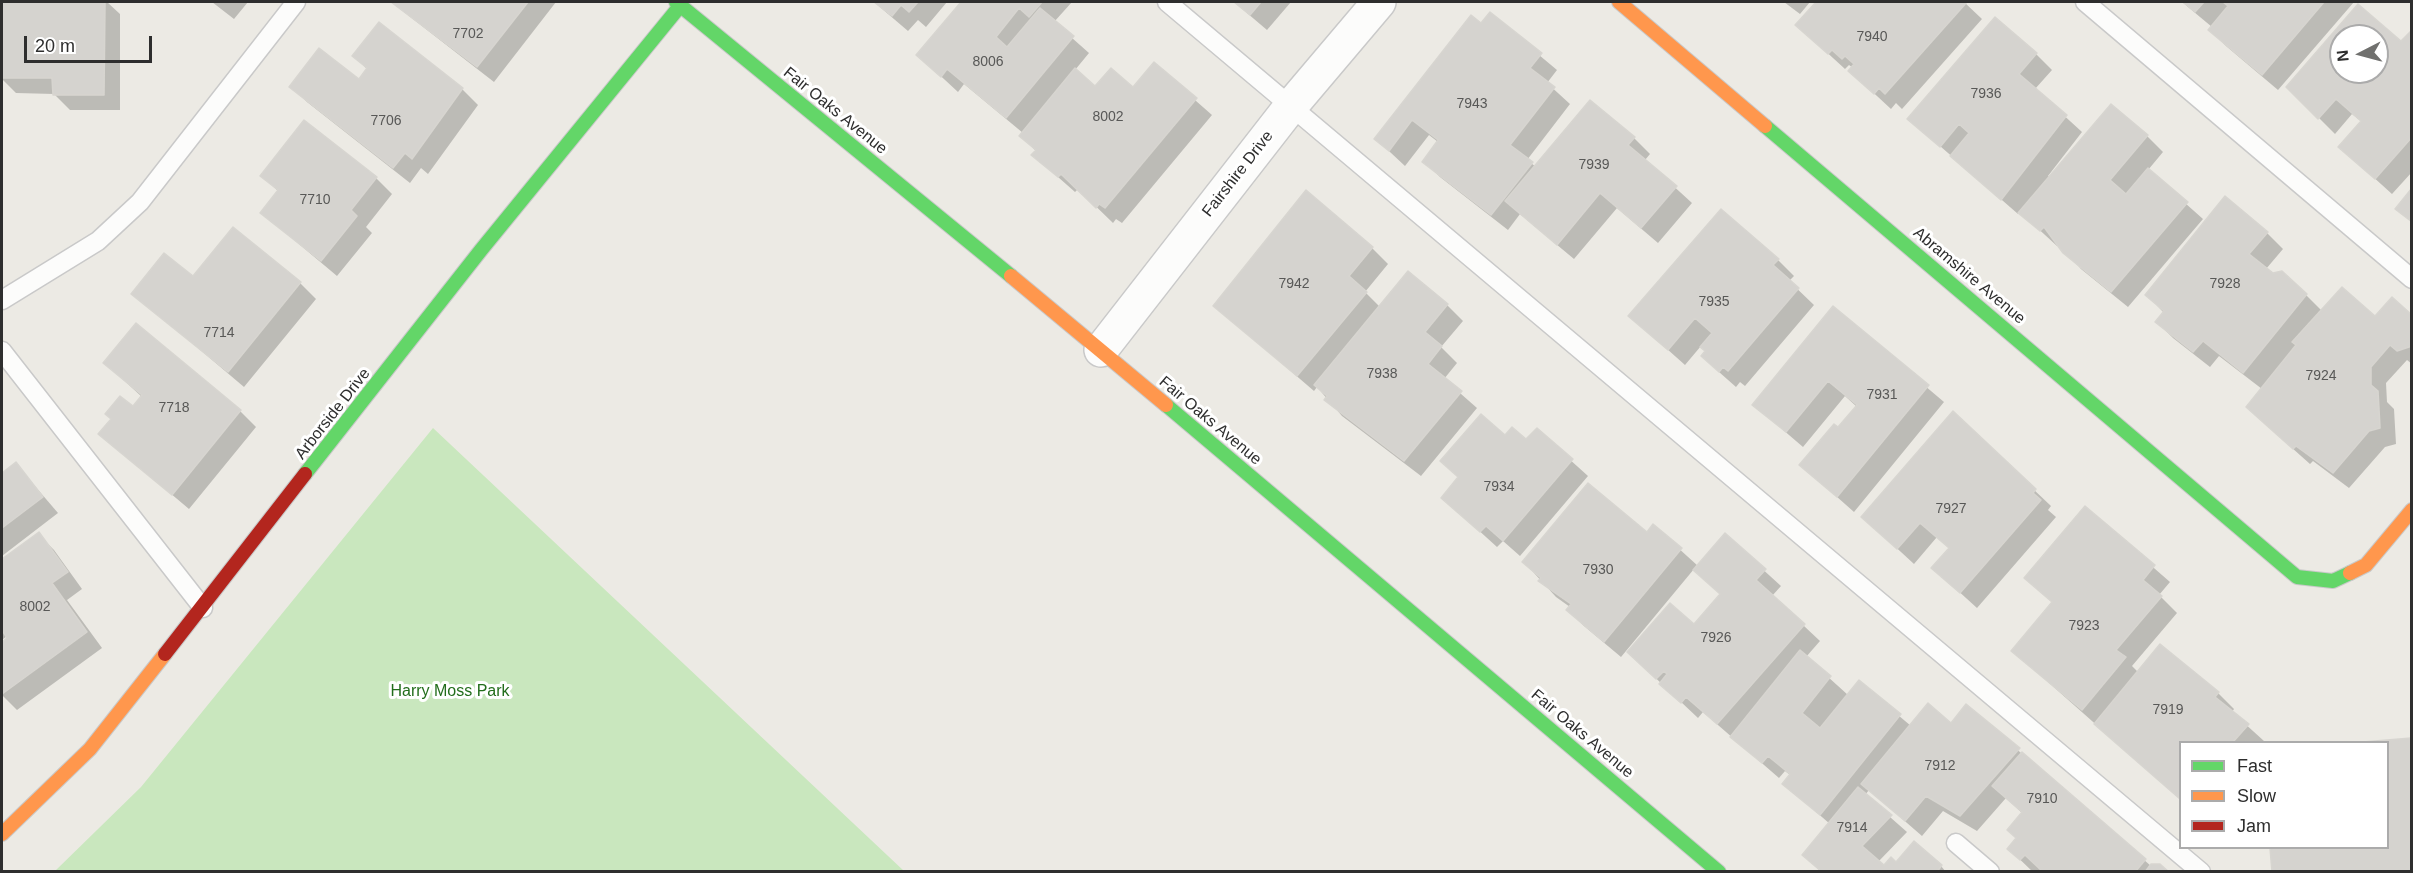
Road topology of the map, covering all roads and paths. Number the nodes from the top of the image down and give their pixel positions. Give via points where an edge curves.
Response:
1 (296, 2) edge
2 (1167, 2) edge
3 (1379, 2) edge
4 (1619, 2) edge
5 (2085, 2) edge
6 (678, 4) edge
7 (1291, 106) junction
8 (2412, 279) edge
9 (2, 300) edge
10 (1101, 350) junction
11 (2, 351) edge
12 (2412, 510) edge
13 (203, 608) junction
14 (2, 834) edge
15 (1956, 843) dead end
16 (1719, 872) edge
17 (1990, 872) edge
18 (2201, 872) edge

1 - 9 lane via 140,202 99,241
2 - 7 lane
3 - 7 street, Fairshire Drive
4 - 12 street, Abramshire Avenue via 2297,577 2333,581 2366,565
5 - 8 lane
6 - 10 street, Fair Oaks Avenue
6 - 13 street, Arborside Drive
7 - 10 street, Fairshire Drive
7 - 18 lane
10 - 16 street, Fair Oaks Avenue
11 - 13 lane
13 - 14 street, Arborside Drive via 90,749
15 - 17 lane

